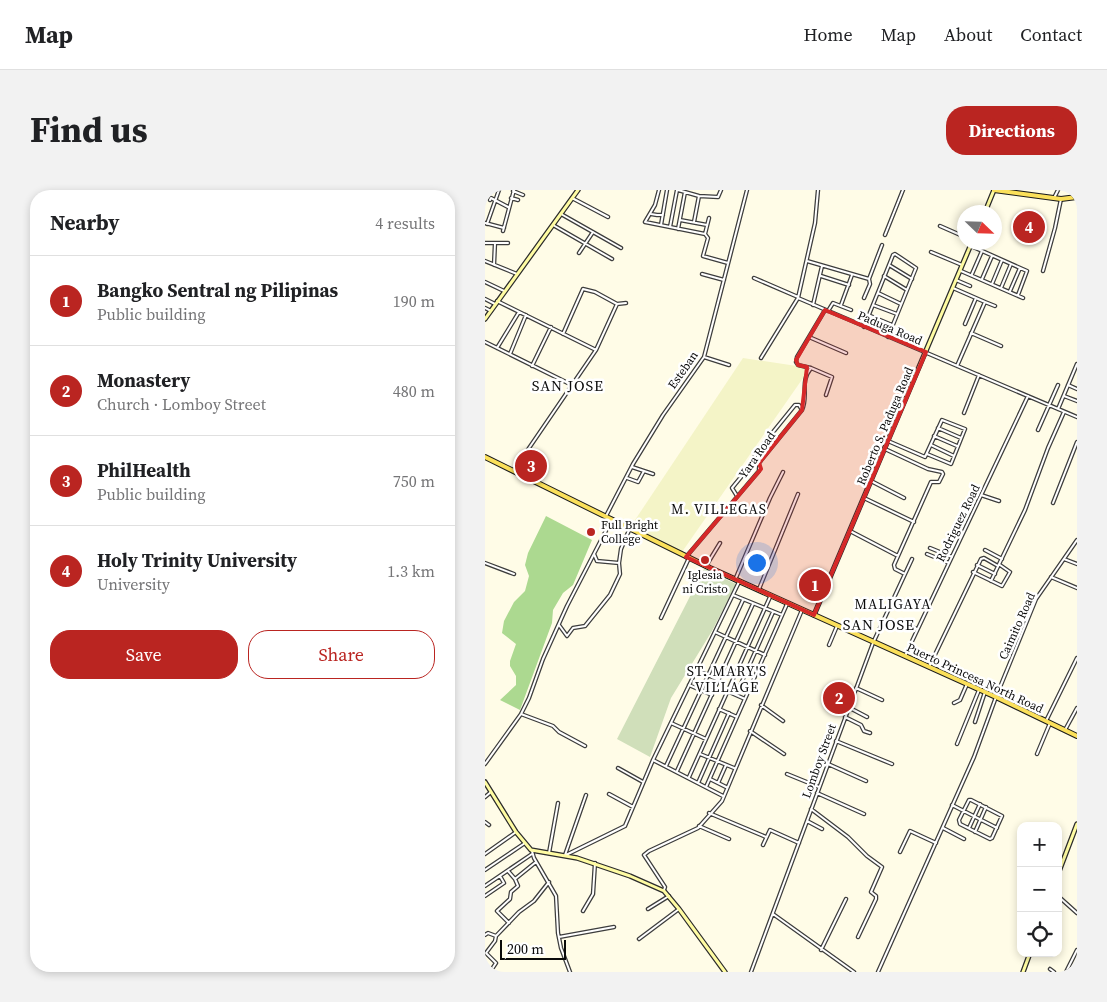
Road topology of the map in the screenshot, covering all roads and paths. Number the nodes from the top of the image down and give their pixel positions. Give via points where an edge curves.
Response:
1 (499, 190) edge
2 (513, 190) edge
3 (578, 190) edge
4 (659, 190) edge
5 (667, 190) edge
6 (678, 190) edge
7 (721, 190) edge
8 (747, 190) edge
9 (817, 190) edge
10 (903, 190) edge
11 (994, 190) edge
12 (1033, 190) edge
13 (1058, 190) edge
14 (685, 192) junction
15 (523, 195) dead end
16 (1030, 195) junction
17 (699, 196) junction
18 (1077, 197) edge
19 (511, 198) junction
20 (572, 198) junction
21 (1054, 198) junction
22 (495, 199) junction
23 (1061, 199) junction
24 (490, 200) dead end
25 (518, 200) dead end
26 (988, 205) edge
27 (508, 207) junction
28 (650, 213) junction
29 (561, 214) junction
30 (663, 214) junction
31 (608, 217) dead end
32 (709, 218) dead end
33 (680, 220) junction
34 (693, 222) junction
35 (486, 223) edge
36 (553, 225) junction
37 (661, 225) junction
38 (707, 225) junction
39 (940, 226) dead end
40 (670, 227) junction
41 (503, 228) junction
42 (678, 229) junction
43 (503, 232) dead end
44 (593, 232) junction
45 (957, 233) edge
46 (705, 234) junction
47 (885, 235) dead end
48 (485, 243) edge
49 (495, 243) junction
50 (509, 243) dead end
51 (585, 243) junction
52 (882, 245) dead end
53 (621, 248) dead end
54 (969, 250) edge
55 (982, 251) joint
56 (931, 252) dead end
57 (579, 253) dead end
58 (992, 256) junction
59 (612, 259) dead end
60 (1002, 260) junction
61 (485, 261) edge
62 (807, 261) junction
63 (728, 263) junction
64 (494, 264) junction
65 (889, 264) junction
66 (1011, 264) junction
67 (822, 266) junction
68 (962, 266) junction
69 (1020, 268) junction
70 (960, 270) junction
71 (1043, 271) dead end
72 (517, 274) junction
73 (702, 274) dead end
74 (852, 275) junction
75 (821, 276) junction
76 (884, 276) junction
77 (971, 276) junction
78 (754, 278) dead end
79 (912, 278) junction
80 (869, 279) junction
81 (724, 280) junction
82 (956, 280) junction
83 (982, 280) junction
84 (485, 282) edge
85 (992, 284) junction
86 (849, 285) junction
87 (971, 286) dead end
88 (953, 288) junction
89 (1001, 288) junction
90 (907, 290) junction
91 (504, 291) junction
92 (1009, 292) junction
93 (877, 293) junction
94 (1018, 295) junction
95 (798, 297) junction
96 (864, 298) dead end
97 (976, 298) junction
98 (1023, 298) dead end
99 (485, 300) edge
100 (496, 302) junction
101 (985, 302) junction
102 (617, 304) junction
103 (626, 304) dead end
104 (901, 304) junction
105 (813, 305) junction
106 (841, 305) junction
107 (873, 305) junction
108 (995, 306) dead end
109 (485, 308) edge
110 (851, 310) dead end
111 (491, 311) junction
112 (826, 311) junction
113 (519, 312) junction
114 (897, 314) junction
115 (526, 315) junction
116 (868, 315) junction
117 (485, 319) edge
118 (965, 324) dead end
119 (893, 325) junction
120 (864, 327) junction
121 (551, 328) junction
122 (971, 333) junction
123 (563, 334) junction
124 (809, 336) junction
125 (888, 337) junction
126 (485, 342) edge
127 (1001, 346) dead end
128 (497, 348) junction
129 (596, 350) junction
130 (926, 352) junction
131 (846, 353) dead end
132 (510, 354) junction
133 (704, 357) junction
134 (761, 358) dead end
135 (729, 365) dead end
136 (1077, 365) edge
137 (532, 366) junction
138 (957, 366) junction
139 (811, 368) junction
140 (1072, 375) junction
141 (979, 376) junction
142 (1077, 377) edge
143 (572, 385) junction
144 (1058, 385) dead end
145 (1068, 385) junction
146 (1077, 389) edge
147 (826, 394) dead end
148 (1028, 396) junction
149 (1063, 396) junction
150 (1077, 402) edge
151 (1048, 405) junction
152 (1058, 409) junction
153 (802, 410) junction
154 (1064, 412) junction
155 (964, 413) dead end
156 (1077, 417) edge
157 (938, 428) junction
158 (1038, 430) dead end
159 (934, 436) junction
160 (962, 438) junction
161 (888, 441) junction
162 (1077, 442) edge
163 (931, 445) junction
164 (958, 447) junction
165 (885, 449) junction
166 (927, 454) junction
167 (954, 456) junction
168 (485, 457) edge
169 (755, 460) junction
170 (759, 463) junction
171 (632, 467) junction
172 (514, 470) junction
173 (644, 471) junction
174 (783, 472) dead end
175 (653, 474) dead end
176 (626, 478) junction
177 (871, 481) junction
178 (798, 494) dead end
179 (981, 495) junction
180 (737, 496) junction
181 (864, 498) junction
182 (904, 498) dead end
183 (999, 501) dead end
184 (1053, 503) dead end
185 (605, 516) junction
186 (612, 519) junction
187 (914, 522) junction
188 (629, 528) junction
189 (850, 531) junction
190 (1077, 540) edge
191 (720, 543) dead end
192 (930, 548) dead end
193 (985, 550) dead end
194 (594, 554) junction
195 (927, 554) dead end
196 (898, 556) junction
197 (688, 557) junction
198 (952, 557) junction
199 (912, 559) dead end
200 (1002, 559) junction
201 (1064, 559) junction
202 (485, 563) edge
203 (619, 563) junction
204 (949, 563) junction
205 (1077, 564) edge
206 (977, 565) junction
207 (706, 566) junction
208 (999, 566) junction
209 (973, 572) junction
210 (514, 574) dead end
211 (905, 574) junction
212 (995, 574) junction
213 (1051, 577) junction
214 (737, 581) junction
215 (991, 581) junction
216 (1077, 588) edge
217 (759, 590) junction
218 (732, 595) junction
219 (770, 596) junction
220 (743, 600) junction
221 (787, 603) junction
222 (753, 604) junction
223 (764, 609) junction
224 (802, 610) junction
225 (773, 612) junction
226 (781, 615) junction
227 (814, 616) junction
228 (661, 618) dead end
229 (899, 622) dead end
230 (559, 624) junction
231 (837, 626) junction
232 (917, 629) junction
233 (715, 632) junction
234 (726, 638) junction
235 (736, 642) junction
236 (873, 643) junction
237 (829, 645) dead end
238 (747, 647) junction
239 (756, 651) junction
240 (765, 655) junction
241 (905, 656) junction
242 (1077, 658) edge
243 (929, 667) junction
244 (697, 670) junction
245 (708, 675) junction
246 (719, 680) junction
247 (967, 684) junction
248 (689, 685) junction
249 (715, 688) junction
250 (856, 688) junction
251 (979, 690) junction
252 (701, 691) junction
253 (727, 692) junction
254 (985, 692) junction
255 (712, 695) junction
256 (736, 695) junction
257 (996, 697) junction
258 (745, 699) junction
259 (882, 700) dead end
260 (953, 703) dead end
261 (761, 705) junction
262 (849, 708) junction
263 (1077, 708) edge
264 (719, 709) junction
265 (729, 713) junction
266 (521, 714) junction
267 (737, 717) junction
268 (845, 717) junction
269 (867, 717) dead end
270 (783, 721) dead end
271 (671, 722) junction
272 (975, 722) dead end
273 (1048, 722) junction
274 (683, 728) junction
275 (1065, 730) junction
276 (750, 731) junction
277 (869, 732) dead end
278 (695, 734) junction
279 (1077, 736) edge
280 (706, 739) junction
281 (836, 741) junction
282 (957, 744) dead end
283 (585, 746) dead end
284 (700, 754) junction
285 (784, 754) dead end
286 (1037, 754) dead end
287 (709, 758) junction
288 (653, 760) junction
289 (717, 761) junction
290 (485, 764) edge
291 (828, 764) junction
292 (892, 764) dead end
293 (726, 765) junction
294 (665, 766) junction
295 (618, 768) dead end
296 (735, 769) junction
297 (677, 771) junction
298 (787, 774) dead end
299 (689, 777) junction
300 (710, 780) junction
301 (866, 781) dead end
302 (485, 782) edge
303 (643, 782) junction
304 (718, 783) junction
305 (698, 784) junction
306 (706, 787) junction
307 (727, 787) junction
308 (819, 787) junction
309 (491, 792) junction
310 (817, 793) junction
311 (609, 794) dead end
312 (587, 795) dead end
313 (723, 796) junction
314 (485, 797) edge
315 (558, 803) dead end
316 (980, 804) junction
317 (952, 805) junction
318 (986, 807) junction
319 (633, 808) junction
320 (811, 809) junction
321 (963, 810) junction
322 (709, 813) junction
323 (864, 814) dead end
324 (974, 816) junction
325 (981, 819) junction
326 (485, 821) edge
327 (807, 821) junction
328 (1077, 824) edge
329 (489, 825) dead end
330 (699, 826) junction
331 (943, 828) junction
332 (969, 828) junction
333 (997, 828) junction
334 (822, 830) dead end
335 (1076, 830) edge
336 (516, 832) junction
337 (975, 832) junction
338 (766, 837) junction
339 (729, 839) dead end
340 (964, 839) dead end
341 (936, 842) junction
342 (525, 843) junction
343 (799, 843) junction
344 (763, 845) dead end
345 (532, 852) junction
346 (900, 852) dead end
347 (549, 853) junction
348 (485, 854) edge
349 (566, 855) junction
350 (537, 862) junction
351 (595, 863) junction
352 (1061, 867) edge
353 (485, 870) edge
354 (508, 870) junction
355 (500, 876) junction
356 (515, 879) junction
357 (549, 882) junction
358 (485, 886) edge
359 (664, 891) junction
360 (485, 896) edge
361 (669, 896) junction
362 (846, 899) dead end
363 (1062, 900) edge
364 (648, 909) dead end
365 (679, 909) junction
366 (583, 911) dead end
367 (1077, 913) edge
368 (773, 914) junction
369 (509, 923) junction
370 (614, 927) dead end
371 (485, 935) edge
372 (496, 936) junction
373 (559, 937) junction
374 (858, 937) dead end
375 (639, 939) dead end
376 (821, 950) junction
377 (1077, 950) edge
378 (1029, 957) edge
379 (485, 966) edge
380 (1050, 969) dead end
381 (490, 972) edge
382 (570, 972) edge
383 (725, 972) edge
384 (751, 972) edge
385 (854, 972) edge
386 (878, 972) edge
387 (1023, 972) edge
388 (1054, 972) edge
389 (1066, 972) edge

1 - 22 street
2 - 15 street
2 - 19 street
3 - 20 street
4 - 28 street
5 - 30 street
6 - 14 street
6 - 40 street
7 - 17 street via 718,197
8 - 63 street, Esteban
9 - 62 street via 815,223
10 - 47 street
11 - 16 main road
11 - 26 street
12 - 16 street
13 - 21 street
14 - 17 street
14 - 33 street
16 - 21 main road
17 - 34 street
18 - 23 main road
19 - 25 street
19 - 27 street
20 - 29 street
20 - 31 street
21 - 23 main road
22 - 24 street
22 - 27 street
22 - 35 street
23 - 71 street
27 - 41 street
28 - 30 street
28 - 37 street via 645,222
29 - 36 street
29 - 44 street
30 - 37 street
32 - 38 street
33 - 34 street
33 - 42 street
34 - 38 street
35 - 41 street
36 - 51 street
36 - 72 street
37 - 40 street
38 - 46 street
39 - 45 street
40 - 42 street
41 - 43 street
42 - 46 street
44 - 51 street
44 - 53 street
46 - 63 street via 708,238 704,256
48 - 49 street
49 - 50 street
49 - 64 street
51 - 57 street
51 - 59 street
52 - 80 street
54 - 68 street, Roberto S. Paduga Road
55 - 58 street
55 - 77 street
56 - 68 street
58 - 60 street
58 - 83 street
60 - 66 street
60 - 85 street
61 - 64 street
62 - 67 street
62 - 95 street
63 - 81 street, Esteban
64 - 72 street
65 - 76 street
65 - 79 street
65 - 79 street via 894,254 916,266
66 - 69 street
66 - 89 street
67 - 74 street
67 - 75 street
68 - 70 street, Roberto S. Paduga Road
69 - 92 street
69 - 94 street via 1027,272
70 - 77 street
70 - 82 street, Roberto S. Paduga Road
72 - 91 street
73 - 81 street
74 - 80 street
74 - 86 street
75 - 86 street
75 - 105 street
76 - 90 street
76 - 93 street
77 - 83 street
78 - 95 street, Paduga Road
79 - 90 street
80 - 96 street
81 - 133 street, Esteban
82 - 87 street
82 - 88 street, Roberto S. Paduga Road
83 - 85 street
84 - 91 street
85 - 89 street
86 - 106 street
88 - 97 street
88 - 130 street, Roberto S. Paduga Road
89 - 92 street
90 - 104 street
91 - 100 street
92 - 94 street
93 - 104 street
93 - 107 street
94 - 98 street
95 - 105 street, Paduga Road
95 - 134 street
97 - 101 street
97 - 118 street
99 - 100 street
100 - 111 street
100 - 113 street
101 - 108 street
101 - 122 street
102 - 103 street
102 - 123 street via 583,289
102 - 129 street
104 - 114 street
105 - 112 street, Paduga Road
106 - 110 street
106 - 112 street via 833,302
107 - 114 street
107 - 116 street
109 - 111 street
111 - 117 street
112 - 120 street, Paduga Road
112 - 124 street
113 - 115 street
113 - 128 street
114 - 119 street
115 - 121 street
115 - 132 street
116 - 119 street
116 - 120 street
119 - 125 street
120 - 125 street, Paduga Road
121 - 123 street
121 - 137 street
122 - 127 street
122 - 138 street
123 - 129 street
124 - 131 street
124 - 139 street via 795,362
125 - 130 street, Paduga Road
126 - 128 street
128 - 132 street
129 - 143 street
130 - 138 street, Paduga Road
130 - 161 street, Roberto S. Paduga Road
132 - 137 street
133 - 135 street
133 - 171 street, Esteban
136 - 140 street
137 - 143 street
138 - 141 street, Paduga Road
139 - 147 street via 832,377
139 - 153 street via 805,379
140 - 142 street
140 - 145 street
141 - 148 street, Paduga Road
141 - 155 street
143 - 172 street
144 - 151 street
145 - 146 street
145 - 149 street
148 - 151 street, Paduga Road
148 - 179 street, Rodriguez Road
149 - 150 street
149 - 152 street
151 - 152 street, Paduga Road
151 - 158 street
152 - 154 street, Paduga Road
153 - 169 street via 795,405 756,453
153 - 170 street, Yara Road
154 - 156 street, Paduga Road
154 - 200 street
157 - 159 street
157 - 160 street
157 - 160 street via 943,420 964,429
159 - 163 street
159 - 164 street
160 - 164 street
161 - 165 street, Roberto S. Paduga Road
161 - 166 street via 923,456
162 - 184 street
163 - 166 street
163 - 167 street
164 - 167 street
165 - 177 street, Roberto S. Paduga Road
165 - 187 street via 943,473 939,482 931,482
166 - 167 street via 950,464
168 - 172 main road, Puerto Princesa North Road
169 - 170 street
169 - 180 street via 732,488
170 - 180 street, Yara Road via 760,470
171 - 173 street
171 - 176 street, Esteban
172 - 185 main road, Puerto Princesa North Road
173 - 175 street
173 - 176 street via 637,482
174 - 214 street
176 - 185 street, Esteban
177 - 181 street, Roberto S. Paduga Road
177 - 182 street
178 - 217 street
179 - 183 street
179 - 198 street, Rodriguez Road
180 - 197 street, Yara Road
181 - 187 street
181 - 189 street, Roberto S. Paduga Road
185 - 186 main road, Puerto Princesa North Road
186 - 188 main road, Puerto Princesa North Road
186 - 194 street
187 - 196 street
188 - 197 main road, Puerto Princesa North Road
188 - 203 street via 621,546
189 - 196 street
189 - 227 street, Roberto S. Paduga Road
190 - 201 street, Caimito Road
191 - 207 street
192 - 198 street
193 - 200 street
194 - 203 street via 597,561
194 - 230 street
195 - 204 street
196 - 211 street via 894,567
197 - 207 main road, Puerto Princesa North Road
197 - 228 street, Yara Road
198 - 204 street, Rodriguez Road
199 - 211 street, Lomboy Street
200 - 208 street
201 - 205 street
201 - 213 street, Caimito Road
202 - 210 street
203 - 230 street via 621,574 610,595 586,624 573,628 567,636
204 - 232 street, Rodriguez Road
206 - 208 street via 983,558
206 - 209 street
206 - 212 street
207 - 214 main road, Puerto Princesa North Road
208 - 212 street
208 - 215 street via 1010,572 1004,585
209 - 215 street
209 - 243 street
211 - 236 street, Lomboy Street
212 - 215 street
213 - 216 street
213 - 257 street, Caimito Road via 1036,599
214 - 217 main road, Puerto Princesa North Road
214 - 218 street
217 - 219 main road, Puerto Princesa North Road
218 - 220 street
218 - 233 street
219 - 221 main road, Puerto Princesa North Road
219 - 223 street
220 - 222 street
220 - 234 street
221 - 224 main road, Puerto Princesa North Road
221 - 226 street
222 - 223 street
222 - 235 street
223 - 225 street
223 - 238 street
224 - 227 main road, Puerto Princesa North Road
224 - 261 street
225 - 226 street
225 - 239 street
226 - 240 street
227 - 231 main road, Puerto Princesa North Road
229 - 232 street
230 - 266 street
231 - 236 main road, Puerto Princesa North Road
231 - 237 street
232 - 241 street, Rodriguez Road
233 - 234 street
233 - 244 street
234 - 235 street
234 - 245 street
235 - 238 street
235 - 246 street
236 - 241 main road, Puerto Princesa North Road
236 - 250 street, Lomboy Street
238 - 239 street
238 - 253 street
239 - 240 street
239 - 256 street
240 - 258 street
241 - 243 main road, Puerto Princesa North Road
242 - 273 street
243 - 247 main road, Puerto Princesa North Road
244 - 245 street
244 - 248 street
245 - 246 street
245 - 252 street
246 - 249 street
247 - 251 main road, Puerto Princesa North Road
247 - 260 street via 960,700
248 - 252 street
248 - 271 street
249 - 253 street
249 - 255 street
250 - 259 street
250 - 262 street, Lomboy Street
251 - 254 main road, Puerto Princesa North Road
251 - 282 street
252 - 255 street
252 - 274 street
253 - 256 street
253 - 264 street
254 - 257 main road, Puerto Princesa North Road
254 - 272 street
255 - 278 street
256 - 258 street
257 - 273 main road, Puerto Princesa North Road
257 - 317 street, Caimito Road
258 - 267 street
261 - 270 street
261 - 276 street
262 - 268 street, Lomboy Street
262 - 269 street
263 - 275 street
264 - 265 street
264 - 280 street
265 - 267 street
265 - 287 street
266 - 283 street via 553,726
266 - 290 street
267 - 289 street
268 - 277 street
268 - 281 street, Lomboy Street
271 - 274 street
271 - 288 street
273 - 275 main road, Puerto Princesa North Road
273 - 286 street
274 - 278 street
274 - 294 street
275 - 279 main road, Puerto Princesa North Road
276 - 285 street
276 - 296 street
278 - 280 street
278 - 297 street
280 - 284 street
281 - 291 street, Lomboy Street
281 - 292 street
284 - 287 street
284 - 299 street
287 - 289 street
287 - 305 street
288 - 294 street
288 - 303 street
289 - 293 street
289 - 300 street
291 - 301 street
291 - 308 street, Lomboy Street
293 - 296 street
293 - 304 street
294 - 297 street
295 - 303 street
296 - 307 street
297 - 299 street
298 - 308 street
299 - 305 street
300 - 304 street
300 - 306 street
302 - 309 street
303 - 319 street
304 - 307 street
305 - 306 street
306 - 313 street
307 - 313 street
308 - 310 street, Lomboy Street
309 - 314 street
309 - 336 street
310 - 320 street, Lomboy Street
310 - 323 street
311 - 319 street
312 - 349 street
313 - 322 street
315 - 347 street
316 - 318 street
316 - 321 street via 969,800
316 - 324 street
317 - 321 street
317 - 331 street, Caimito Road
318 - 325 street
318 - 333 street via 1002,816
319 - 349 street via 621,829
320 - 327 street, Lomboy Street
320 - 374 street via 883,867 871,892 876,899
321 - 324 street
321 - 332 street via 959,822
322 - 330 street
322 - 338 street
324 - 325 street
324 - 332 street
325 - 333 street
325 - 337 street
326 - 329 street
327 - 334 street
327 - 343 street, Lomboy Street
328 - 335 street
330 - 339 street
330 - 359 street via 645,854 665,887
331 - 340 street
331 - 341 street, Caimito Road
332 - 337 street
333 - 337 street via 991,839
335 - 352 street
336 - 342 street
336 - 348 street
338 - 343 street via 771,830
338 - 344 street
341 - 346 street via 911,831
341 - 386 street, Caimito Road
342 - 345 street
342 - 353 street
343 - 368 street, Lomboy Street
345 - 347 street
345 - 350 street
345 - 354 street
347 - 349 street
349 - 351 street
350 - 356 street
350 - 357 street
351 - 359 street
351 - 366 street via 593,894
354 - 355 street
354 - 356 street
355 - 358 street
355 - 360 street via 504,882
356 - 369 street via 518,886 497,911
357 - 369 street via 534,901
357 - 373 street via 556,896
359 - 361 street
361 - 364 street
361 - 365 street
362 - 376 street
363 - 367 street
365 - 375 street
365 - 383 street
368 - 376 street
368 - 384 street, Lomboy Street
369 - 372 street
370 - 373 street
371 - 372 street
372 - 381 street via 486,953 496,963
373 - 382 street
376 - 385 street
377 - 389 street
378 - 387 street
379 - 381 street
380 - 388 street

